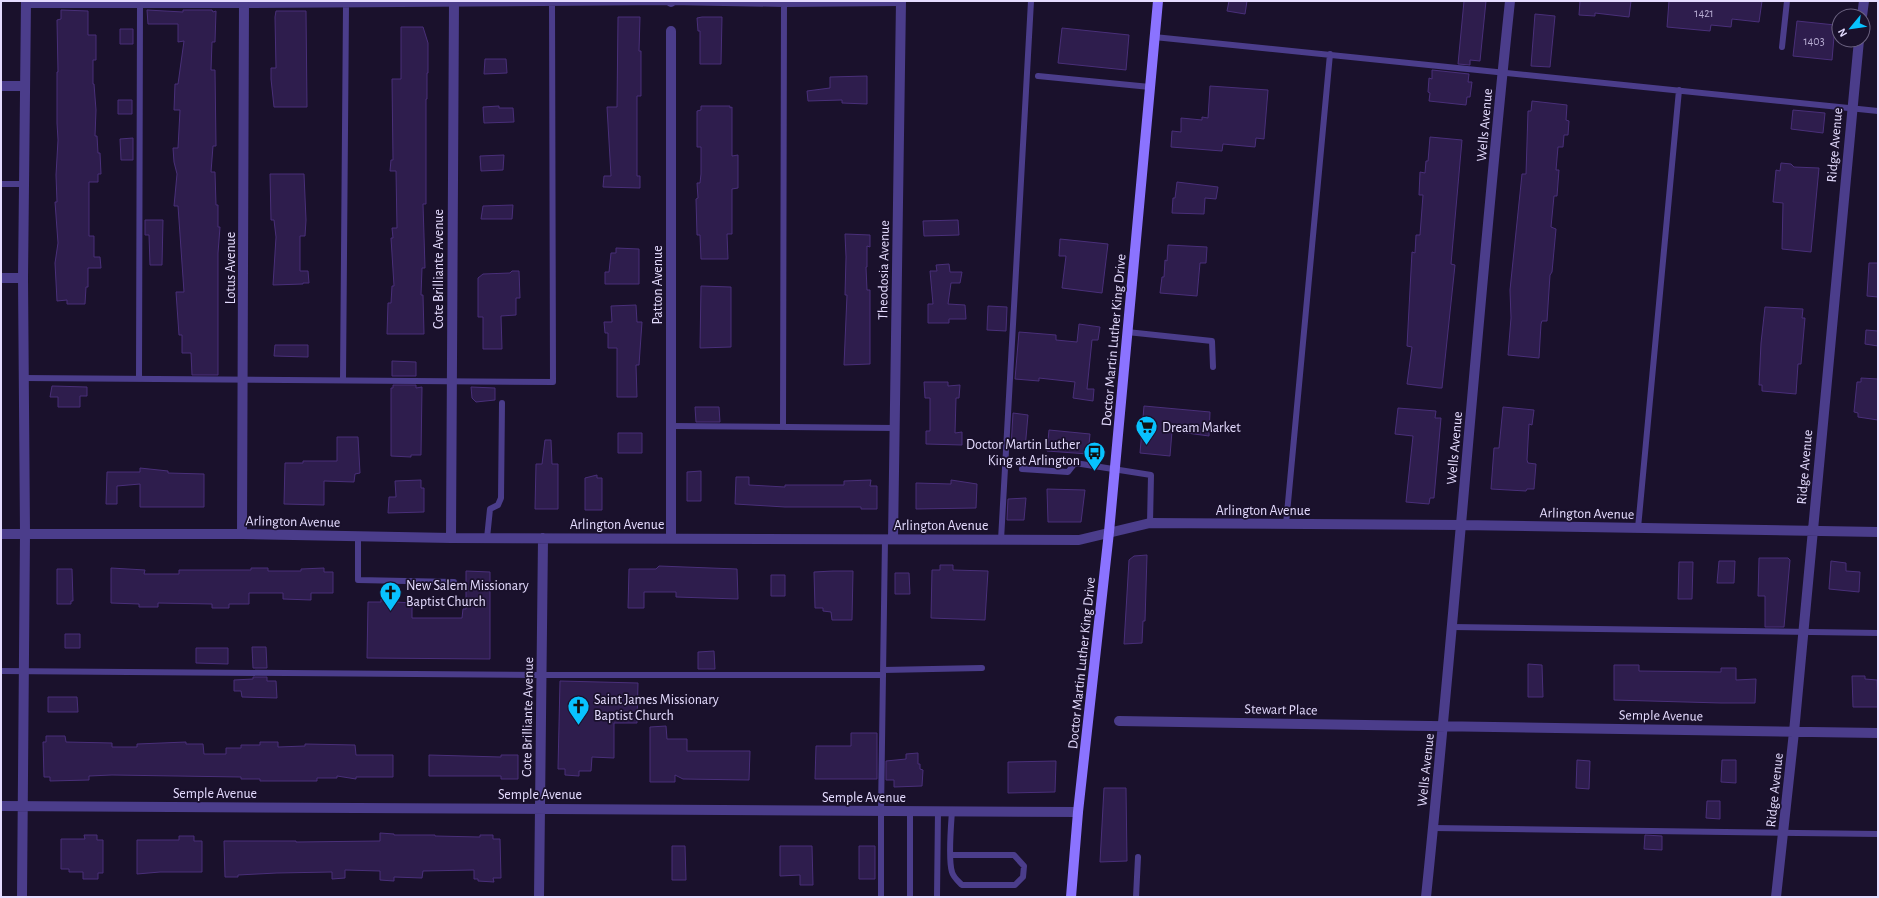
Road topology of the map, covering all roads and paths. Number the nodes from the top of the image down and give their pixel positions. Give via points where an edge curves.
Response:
1 (671, 1) edge
2 (1031, 1) edge
3 (1158, 1) edge
4 (1510, 1) edge
5 (1787, 1) edge
6 (454, 2) edge
7 (901, 2) edge
8 (26, 3) edge
9 (244, 3) edge
10 (552, 3) junction
11 (784, 3) edge
12 (140, 5) junction
13 (346, 5) junction
14 (671, 31) dead end
15 (1154, 37) junction
16 (1782, 47) dead end
17 (1858, 48) edge
18 (1330, 54) junction
19 (1503, 71) junction
20 (1038, 76) dead end
21 (1, 86) edge
22 (25, 86) junction
23 (1150, 87) junction
24 (1679, 90) junction
25 (1852, 108) junction
26 (1878, 110) edge
27 (1, 184) edge
28 (24, 184) junction
29 (1, 278) edge
30 (23, 278) junction
31 (1128, 332) junction
32 (1213, 367) dead end
33 (24, 378) junction
34 (139, 379) junction
35 (244, 380) junction
36 (343, 380) junction
37 (451, 381) junction
38 (502, 403) dead end
39 (671, 426) junction
40 (783, 427) junction
41 (894, 428) junction
42 (1022, 469) dead end
43 (1115, 469) junction
44 (1150, 523) junction
45 (1286, 524) junction
46 (1461, 525) junction
47 (1638, 528) junction
48 (1812, 531) junction
49 (1109, 532) junction
50 (1878, 532) edge
51 (1, 534) edge
52 (24, 534) junction
53 (242, 534) junction
54 (358, 536) junction
55 (451, 538) junction
56 (487, 538) junction
57 (543, 538) junction
58 (671, 538) junction
59 (889, 539) junction
60 (1001, 540) junction
61 (454, 582) dead end
62 (1452, 627) junction
63 (1803, 632) junction
64 (1878, 633) edge
65 (982, 668) dead end
66 (1, 671) edge
67 (23, 672) junction
68 (883, 673) junction
69 (541, 675) junction
70 (1119, 721) dead end
71 (1444, 726) junction
72 (1794, 732) junction
73 (1878, 732) edge
74 (1, 806) edge
75 (22, 806) junction
76 (539, 808) junction
77 (881, 811) junction
78 (910, 811) junction
79 (938, 811) junction
80 (952, 811) junction
81 (1078, 812) junction
82 (1433, 828) junction
83 (1783, 833) junction
84 (1878, 834) edge
85 (952, 855) junction
86 (1138, 857) dead end
87 (22, 897) edge
88 (539, 897) edge
89 (881, 897) edge
90 (910, 897) edge
91 (937, 897) edge
92 (1071, 897) edge
93 (1136, 897) edge
94 (1426, 897) edge
95 (1776, 897) edge

1 - 10 lane
1 - 11 lane
2 - 60 lane
3 - 15 main road, Doctor Martin Luther King Drive
4 - 19 street, Wells Avenue
5 - 16 lane
6 - 10 lane
6 - 13 lane
6 - 37 street, Cote Brilliante Avenue
7 - 11 lane
7 - 41 street, Theodosia Avenue
8 - 12 lane
8 - 22 street
9 - 12 lane
9 - 13 lane
9 - 35 street, Lotus Avenue
10 - 37 lane via 554,382
11 - 40 lane
12 - 34 lane
13 - 36 lane
14 - 39 street, Patton Avenue
15 - 18 lane
15 - 23 main road, Doctor Martin Luther King Drive
17 - 25 street, Ridge Avenue
18 - 19 lane
18 - 45 lane
19 - 24 lane
19 - 46 street, Wells Avenue
20 - 23 lane
21 - 22 street
22 - 28 street
23 - 31 main road, Doctor Martin Luther King Drive
24 - 25 lane
24 - 47 lane
25 - 26 lane
25 - 48 street, Ridge Avenue
27 - 28 lane
28 - 30 street
29 - 30 street
30 - 33 street
31 - 32 lane via 1212,341
31 - 43 main road, Doctor Martin Luther King Drive
33 - 34 lane
33 - 52 street
34 - 35 lane
35 - 36 lane
35 - 53 street, Lotus Avenue
36 - 37 lane
37 - 55 street, Cote Brilliante Avenue
38 - 56 lane via 501,498 498,505 490,509
39 - 40 lane
39 - 58 street, Patton Avenue
40 - 41 lane
41 - 59 street, Theodosia Avenue
42 - 43 lane via 1068,472 1075,463
43 - 44 lane via 1152,475
43 - 49 main road, Doctor Martin Luther King Drive
44 - 45 street, Arlington Avenue
44 - 49 street, Arlington Avenue
45 - 46 street, Arlington Avenue
46 - 47 street, Arlington Avenue
46 - 62 street, Wells Avenue
47 - 48 street, Arlington Avenue
48 - 50 street, Arlington Avenue
48 - 63 street, Ridge Avenue
49 - 60 street, Arlington Avenue via 1079,540
49 - 81 main road, Doctor Martin Luther King Drive
51 - 52 street, Arlington Avenue
52 - 53 street, Arlington Avenue
52 - 67 street
53 - 54 street, Arlington Avenue
54 - 55 street, Arlington Avenue
54 - 61 lane via 358,580
55 - 56 street, Arlington Avenue
56 - 57 street, Arlington Avenue
57 - 58 street, Arlington Avenue
57 - 69 street, Cote Brilliante Avenue
58 - 59 street, Arlington Avenue
59 - 60 street, Arlington Avenue
59 - 68 lane
62 - 63 lane
62 - 71 street, Wells Avenue
63 - 64 lane
63 - 72 street, Ridge Avenue
65 - 68 lane
66 - 67 lane
67 - 69 lane
67 - 75 street
68 - 69 lane
68 - 77 lane
69 - 76 street, Cote Brilliante Avenue
70 - 71 street, Stewart Place
71 - 72 street, Semple Avenue
71 - 82 street, Wells Avenue
72 - 73 street, Semple Avenue
72 - 83 street, Ridge Avenue
74 - 75 street, Semple Avenue
75 - 76 street, Semple Avenue
75 - 87 street
76 - 77 street, Semple Avenue
76 - 88 street, Cote Brilliante Avenue
77 - 78 street, Semple Avenue
77 - 89 lane
78 - 79 street, Semple Avenue
78 - 90 lane
79 - 80 street, Semple Avenue
79 - 91 lane
80 - 81 street, Semple Avenue
80 - 85 lane
81 - 92 main road, Doctor Martin Luther King Drive
82 - 83 lane
82 - 94 street, Wells Avenue
83 - 84 lane
83 - 95 street, Ridge Avenue
85 - 85 lane via 952,873 962,885 1015,885 1023,877 1024,866 1014,855
86 - 93 lane

